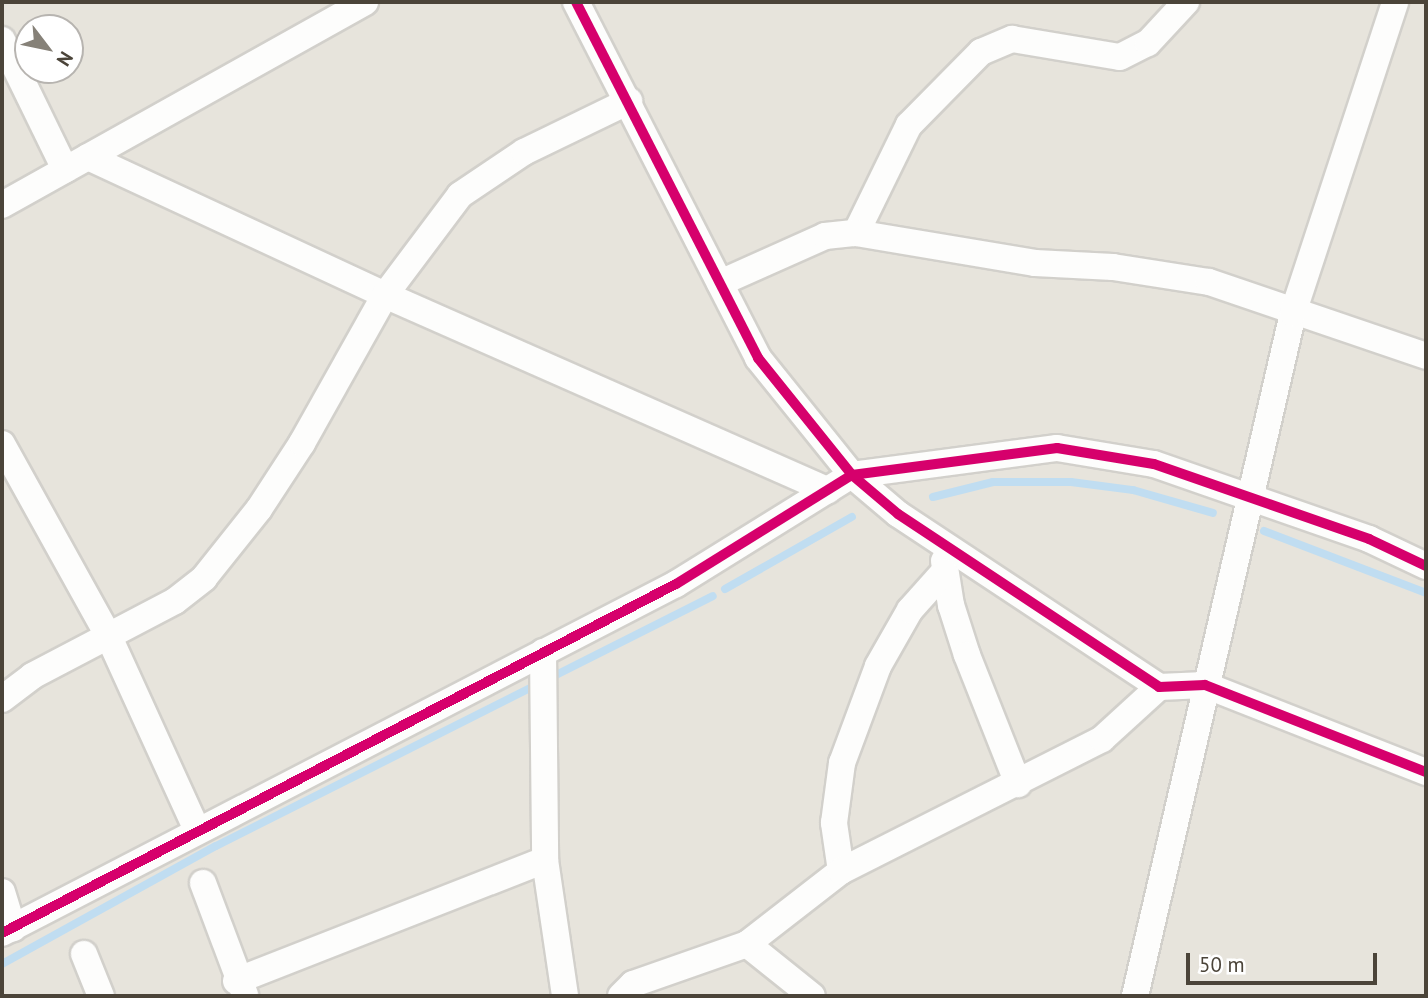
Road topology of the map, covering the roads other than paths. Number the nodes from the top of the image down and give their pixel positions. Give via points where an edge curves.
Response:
1 (365, 2) edge
2 (576, 2) edge
3 (1186, 2) edge
4 (1395, 2) edge
5 (2, 40) edge
6 (629, 101) junction
7 (77, 163) junction
8 (2, 205) edge
9 (856, 233) junction
10 (720, 283) junction
11 (384, 295) junction
12 (1293, 313) junction
13 (1426, 356) edge
14 (2, 444) edge
15 (852, 475) junction
16 (828, 490) junction
17 (1249, 498) junction
18 (945, 545) junction
19 (1426, 566) edge
20 (944, 572) junction
21 (110, 636) junction
22 (543, 652) junction
23 (1205, 685) junction
24 (1159, 687) junction
25 (2, 699) edge
26 (1426, 772) edge
27 (1018, 784) junction
28 (197, 830) junction
29 (545, 860) junction
30 (841, 871) junction
31 (203, 883) dead end
32 (2, 892) edge
33 (7, 930) edge
34 (747, 944) junction
35 (84, 954) dead end
36 (241, 989) edge
37 (1141, 995) edge
38 (101, 996) edge
39 (565, 996) edge
40 (621, 996) edge
41 (812, 996) edge

1 - 7 street
2 - 6 street
3 - 9 street via 1148,43 1120,57 1012,39 981,52 909,125
4 - 12 street
5 - 7 street
6 - 10 street
6 - 11 street via 524,152 460,195
7 - 8 street
7 - 11 street
9 - 10 street via 825,236
9 - 12 street via 1035,263 1113,267 1209,282
10 - 15 street via 758,358
11 - 16 street
11 - 21 street via 302,443 231,545 204,578 175,601
12 - 13 street
12 - 17 street
14 - 21 street
15 - 16 street
15 - 17 street via 1057,448 1154,464
15 - 18 street
16 - 22 street via 676,584
17 - 19 street via 1369,539
17 - 23 street
18 - 20 street
18 - 24 street
20 - 27 street via 967,656
20 - 30 street via 910,610 878,666 842,763 834,823
21 - 25 street via 32,676
21 - 28 street
22 - 28 street
22 - 29 street
23 - 24 street
23 - 26 street
23 - 37 street
24 - 27 street via 1102,739
27 - 30 street via 917,829
28 - 33 street
29 - 36 street
29 - 39 street
30 - 34 street
31 - 36 street
32 - 33 street
34 - 40 street via 633,984
34 - 41 street
35 - 38 street

